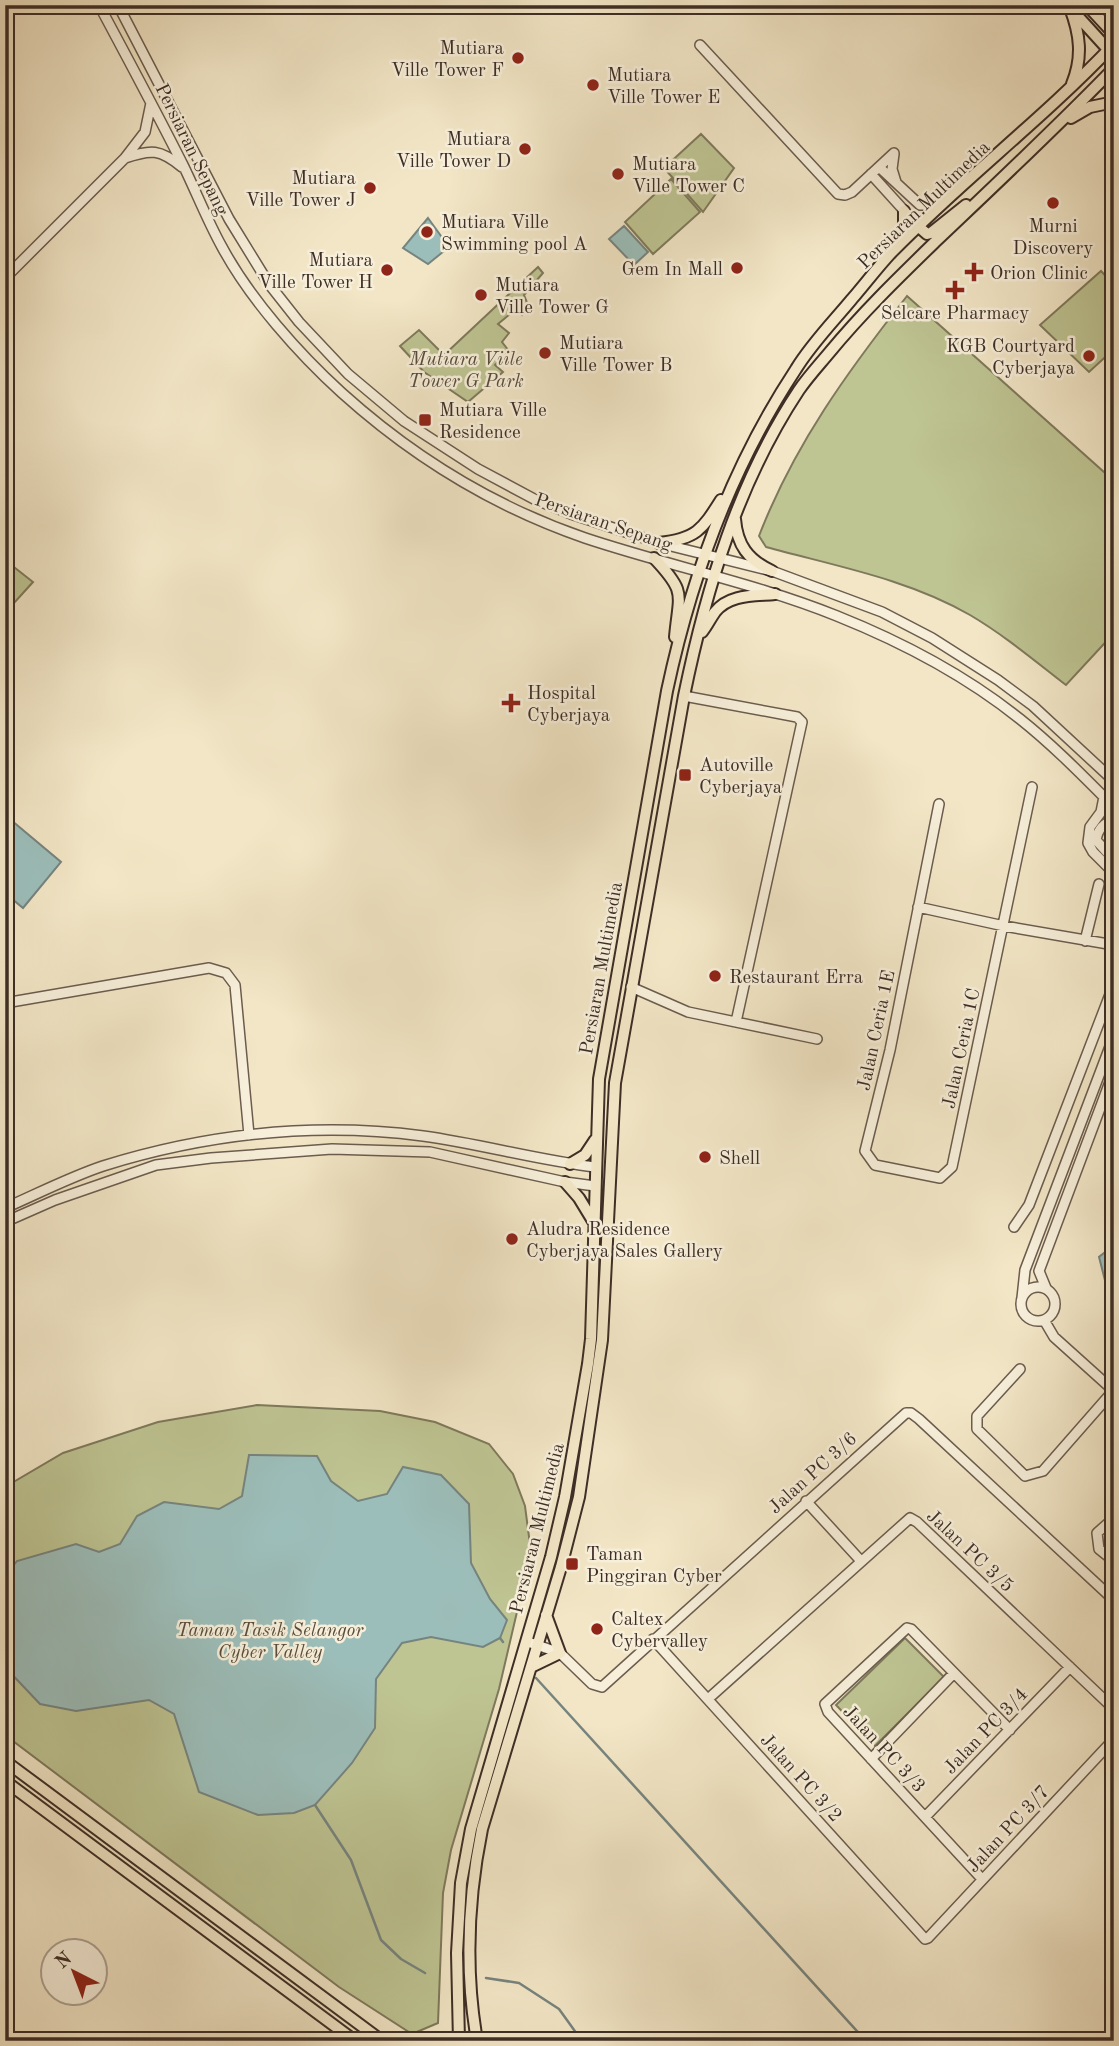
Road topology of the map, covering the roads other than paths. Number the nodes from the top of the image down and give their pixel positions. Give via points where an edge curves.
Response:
1 (99, 5) edge
2 (118, 5) edge
3 (1087, 5) edge
4 (1069, 6) edge
5 (1114, 34) edge
6 (700, 45) dead end
7 (1112, 50) edge
8 (1114, 68) edge
9 (1069, 89) junction
10 (1114, 102) edge
11 (151, 103) junction
12 (1055, 128) junction
13 (125, 158) junction
14 (879, 167) junction
15 (186, 170) junction
16 (872, 174) junction
17 (857, 188) junction
18 (900, 188) junction
19 (961, 188) junction
20 (889, 194) junction
21 (978, 201) junction
22 (904, 211) junction
23 (919, 227) junction
24 (889, 255) junction
25 (5, 278) edge
26 (734, 480) junction
27 (734, 516) junction
28 (659, 543) junction
29 (705, 554) junction
30 (720, 557) junction
31 (654, 558) junction
32 (700, 571) junction
33 (772, 571) junction
34 (715, 575) junction
35 (775, 594) junction
36 (696, 639) junction
37 (673, 664) junction
38 (684, 696) junction
39 (1114, 781) edge
40 (1032, 787) dead end
41 (1104, 797) junction
42 (939, 804) dead end
43 (1114, 807) edge
44 (1114, 820) edge
45 (1114, 860) edge
46 (1114, 873) edge
47 (1099, 884) dead end
48 (918, 907) junction
49 (1004, 926) junction
50 (1085, 941) junction
51 (1114, 945) edge
52 (1114, 984) edge
53 (631, 987) junction
54 (5, 1003) edge
55 (736, 1022) junction
56 (1114, 1036) edge
57 (817, 1039) dead end
58 (1114, 1071) edge
59 (249, 1135) junction
60 (596, 1138) junction
61 (570, 1164) junction
62 (595, 1167) junction
63 (946, 1174) joint
64 (565, 1182) junction
65 (595, 1186) junction
66 (5, 1208) edge
67 (5, 1222) edge
68 (594, 1223) junction
69 (1014, 1227) dead end
70 (1046, 1288) junction
71 (1023, 1298) junction
72 (1044, 1320) junction
73 (1020, 1369) dead end
74 (1114, 1390) edge
75 (806, 1501) junction
76 (1114, 1518) edge
77 (861, 1561) junction
78 (1114, 1561) edge
79 (1114, 1600) edge
80 (546, 1615) junction
81 (653, 1639) junction
82 (526, 1642) junction
83 (537, 1645) junction
84 (561, 1653) junction
85 (531, 1667) junction
86 (1070, 1667) junction
87 (954, 1673) junction
88 (708, 1699) junction
89 (1114, 1709) edge
90 (1010, 1730) junction
91 (1114, 1739) edge
92 (871, 1759) junction
93 (5, 1761) edge
94 (5, 1781) edge
95 (925, 1817) junction
96 (982, 1879) junction
97 (925, 1939) joint
98 (460, 2036) edge
99 (355, 2041) edge
100 (382, 2041) edge
101 (451, 2041) edge
102 (477, 2041) edge

1 - 11 street, Persiaran Sepang
2 - 28 street, Persiaran Sepang via 257,265 299,322 348,374 404,421 478,469 534,499
3 - 5 main road
4 - 7 main road
4 - 9 main road via 1080,51
6 - 17 street via 833,190 845,195
7 - 9 main road, Persiaran Multimedia
8 - 12 main road, Persiaran Multimedia
9 - 19 main road, Persiaran Multimedia
10 - 12 main road via 1090,107
11 - 13 street via 145,132
11 - 15 street, Persiaran Sepang
12 - 21 main road, Persiaran Multimedia
13 - 15 street via 156,152
13 - 25 street
14 - 16 street
14 - 18 street
14 - 18 street via 894,153 892,169
15 - 31 street, Persiaran Sepang via 222,248 255,296 314,366 374,420 439,468 503,503 578,535
16 - 17 street
16 - 20 street
17 - 20 street via 874,187
18 - 19 street via 920,205
19 - 23 main road, Persiaran Multimedia
20 - 22 street
21 - 23 main road via 932,233
21 - 27 main road, Persiaran Multimedia via 884,290 800,389 764,450
22 - 23 street
22 - 24 main road via 904,229
23 - 24 main road, Persiaran Multimedia
24 - 26 main road, Persiaran Multimedia via 796,368
26 - 28 main road via 703,527 692,536
26 - 29 main road, Persiaran Multimedia
27 - 30 main road, Persiaran Multimedia
27 - 33 main road via 744,551
28 - 29 street, Persiaran Sepang
29 - 30 street, Persiaran Sepang
29 - 32 main road, Persiaran Multimedia
30 - 33 street, Persiaran Sepang
30 - 34 main road, Persiaran Multimedia
31 - 32 street, Persiaran Sepang
31 - 37 main road via 675,583 681,601
32 - 34 street, Persiaran Sepang
32 - 37 main road, Persiaran Multimedia
33 - 39 street, Persiaran Sepang via 882,612 966,658 1033,706
34 - 35 street, Persiaran Sepang
34 - 36 main road, Persiaran Multimedia
35 - 36 main road via 726,603
35 - 41 street, Persiaran Sepang via 873,632 955,674 1021,719
36 - 38 main road, Persiaran Multimedia
37 - 60 main road, Persiaran Multimedia via 599,1079
38 - 53 main road, Persiaran Multimedia
38 - 55 street via 797,717 802,722
40 - 49 street, Jalan Ceria 1C
41 - 43 street, Persiaran Sepang
41 - 46 street via 1088,843
42 - 48 street, Jalan Ceria 1E
44 - 45 street via 1103,824 1097,840
47 - 50 street
48 - 49 street
48 - 63 street, Jalan Ceria 1E via 864,1152 875,1165 940,1178
49 - 50 street
49 - 63 street, Jalan Ceria 1C via 953,1167
50 - 51 street
52 - 69 street via 1029,1205
53 - 55 street via 688,1012
53 - 80 main road, Persiaran Multimedia via 615,1083 599,1366 579,1497
54 - 59 street via 209,968 226,973 235,985
55 - 57 street
56 - 71 street via 1025,1270
58 - 70 street via 1039,1271
59 - 61 street via 341,1130 423,1136
59 - 66 street via 202,1141 101,1167
60 - 61 main road via 585,1155
60 - 62 main road, Persiaran Multimedia
61 - 62 street
62 - 65 main road, Persiaran Multimedia
64 - 65 street
64 - 67 street via 430,1152 292,1151 156,1165
64 - 68 main road
65 - 68 main road, Persiaran Multimedia
68 - 82 main road, Persiaran Multimedia via 591,1339 579,1420 554,1545
70 - 71 street via 1033,1288
70 - 72 street via 1055,1305
71 - 72 street via 1026,1316
72 - 74 street via 1054,1336
73 - 74 street via 977,1416 976,1423 1025,1476 1042,1471
75 - 77 street
75 - 79 street, Jalan PC 3/6 via 902,1414 911,1413
75 - 81 street, Jalan PC 3/6
76 - 78 street via 1097,1533 1099,1549
77 - 86 street, Jalan PC 3/5 via 910,1518 917,1521
77 - 88 street, Jalan PC 3/5
80 - 83 main road, Persiaran Multimedia
80 - 84 main road
81 - 84 street, Jalan PC 3/6 via 602,1687 592,1684
81 - 88 street, Jalan PC 3/2
82 - 83 street, Jalan PC 3/6
82 - 98 main road, Persiaran Multimedia via 471,1829 461,1883 457,1953
83 - 84 street, Jalan PC 3/6
83 - 85 main road, Persiaran Multimedia
84 - 85 main road
85 - 102 main road, Persiaran Multimedia via 482,1829 473,1878 470,1992
86 - 89 street, Jalan PC 3/5
86 - 90 street, Jalan PC 3/4
87 - 90 street, Jalan PC 3/3
87 - 92 street
87 - 92 street, Jalan PC 3/3 via 907,1628 825,1704
88 - 97 street, Jalan PC 3/2
90 - 95 street, Jalan PC 3/4
91 - 96 street, Jalan PC 3/7
92 - 95 street, Jalan PC 3/3
93 - 100 main road
94 - 99 main road
95 - 96 street, Jalan PC 3/3
96 - 97 street, Jalan PC 3/7
98 - 101 main road

